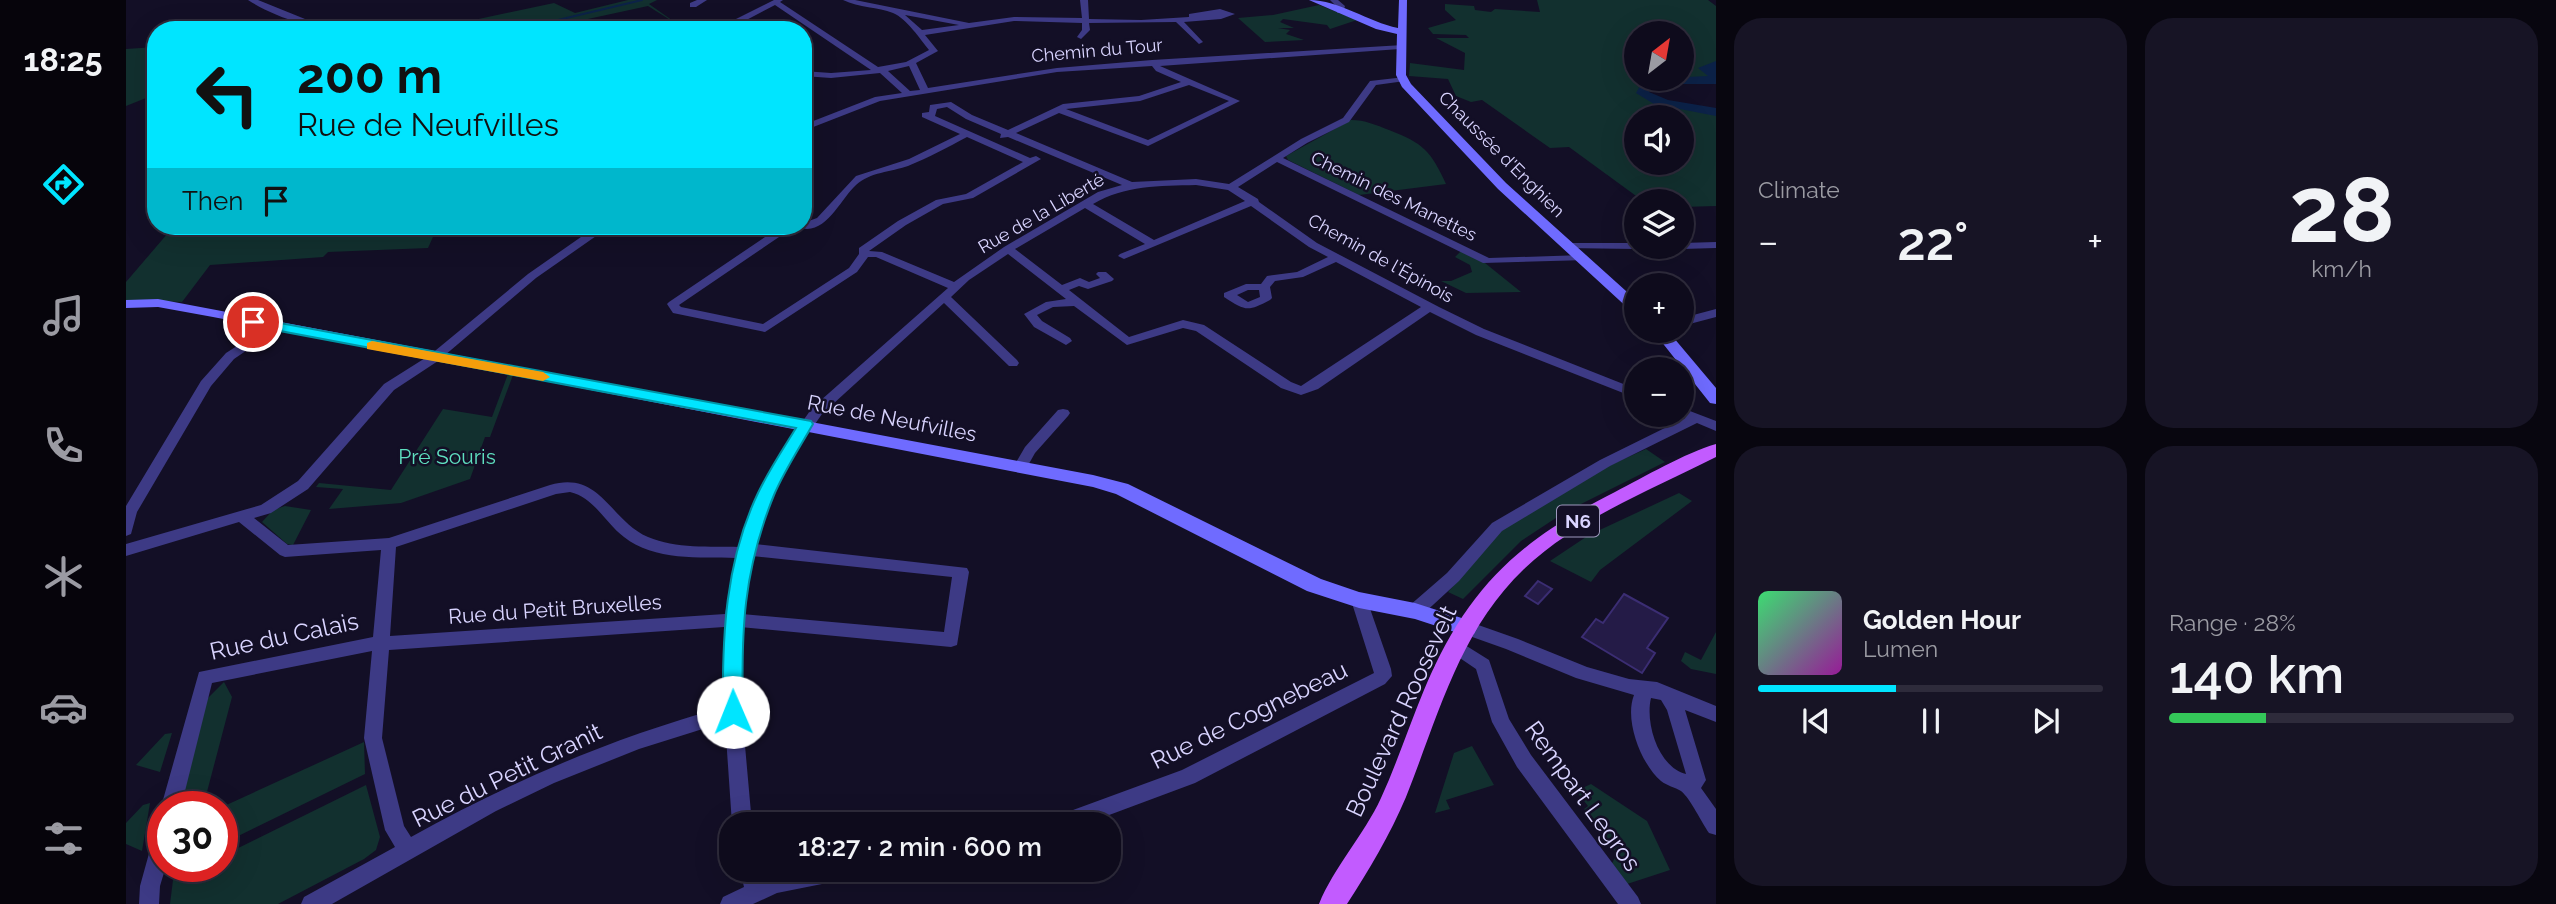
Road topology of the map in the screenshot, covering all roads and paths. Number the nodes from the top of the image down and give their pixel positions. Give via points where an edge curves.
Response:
1 (252, 0) edge
2 (703, 0) edge
3 (847, 0) edge
4 (1084, 0) edge
5 (1313, 0) edge
6 (1335, 0) edge
7 (1403, 0) edge
8 (777, 1) edge
9 (693, 5) dead end
10 (1340, 11) junction
11 (898, 12) junction
12 (1199, 19) dead end
13 (1086, 20) junction
14 (1178, 20) junction
15 (303, 21) edge
16 (739, 21) edge
17 (807, 21) edge
18 (966, 24) junction
19 (812, 25) edge
20 (920, 33) junction
21 (1402, 33) junction
22 (1081, 37) dead end
23 (1199, 42) dead end
24 (1401, 47) junction
25 (1152, 62) junction
26 (912, 63) junction
27 (879, 70) junction
28 (812, 74) edge
29 (1402, 79) junction
30 (1189, 82) junction
31 (921, 91) junction
32 (907, 93) junction
33 (935, 106) junction
34 (1058, 109) junction
35 (812, 124) edge
36 (1009, 133) junction
37 (964, 135) junction
38 (987, 144) junction
39 (1052, 152) junction
40 (1275, 158) junction
41 (1031, 162) junction
42 (1131, 185) junction
43 (1231, 187) junction
44 (1254, 201) junction
45 (1086, 204) junction
46 (812, 223) edge
47 (591, 235) edge
48 (775, 235) edge
49 (1153, 244) junction
50 (1716, 245) edge
51 (1569, 246) junction
52 (1624, 246) edge
53 (1694, 246) edge
54 (1008, 249) junction
55 (864, 252) junction
56 (1124, 256) dead end
57 (1336, 258) junction
58 (1583, 258) junction
59 (1102, 274) dead end
60 (956, 287) junction
61 (1264, 287) dead end
62 (1060, 290) junction
63 (1624, 296) edge
64 (945, 297) junction
65 (1074, 302) junction
66 (126, 304) edge
67 (1429, 307) junction
68 (1716, 313) edge
69 (1694, 319) edge
70 (274, 326) junction
71 (1066, 341) dead end
72 (1670, 343) edge
73 (434, 358) junction
74 (1013, 363) dead end
75 (1624, 389) edge
76 (1716, 399) edge
77 (1063, 413) dead end
78 (1694, 417) edge
79 (1697, 418) junction
80 (805, 424) junction
81 (1716, 426) edge
82 (1716, 450) edge
83 (1021, 466) junction
84 (242, 517) junction
85 (126, 530) edge
86 (389, 544) junction
87 (126, 550) edge
88 (745, 551) junction
89 (1359, 600) junction
90 (1415, 611) junction
91 (733, 620) junction
92 (1462, 638) junction
93 (380, 644) junction
94 (1651, 693) junction
95 (733, 712) junction
96 (1716, 714) edge
97 (1687, 784) junction
98 (175, 791) edge
99 (741, 812) edge
100 (1093, 812) edge
101 (1716, 826) edge
102 (408, 850) junction
103 (154, 882) edge
104 (753, 882) edge
105 (781, 882) edge
106 (756, 891) junction
107 (149, 904) edge
108 (311, 904) edge
109 (730, 904) edge
110 (1332, 904) edge
111 (1631, 904) edge

1 - 15 street
2 - 9 street
3 - 11 street
4 - 13 street
5 - 10 main road
6 - 10 street
7 - 21 main road
8 - 16 street
8 - 17 street
10 - 21 main road
11 - 18 street
11 - 20 street
12 - 14 street
13 - 14 street
13 - 18 street
13 - 22 street
14 - 23 street
18 - 20 street
19 - 27 street
20 - 26 street via 934,51
21 - 24 main road
24 - 25 street, Chemin du Tour
24 - 29 main road
25 - 30 street
25 - 31 street, Chemin du Tour via 1057,69
26 - 27 street
26 - 31 street
27 - 28 street
27 - 32 street
29 - 40 street via 1377,80 1346,120
29 - 51 main road, Chaussée d'Enghien via 1502,186
30 - 34 street via 1140,98
30 - 34 street via 1236,101 1148,143
31 - 32 street, Chemin du Tour
31 - 33 street
32 - 35 street, Chemin du Tour via 862,103
33 - 36 street via 948,104
33 - 37 street via 933,114 925,115
34 - 36 street
36 - 38 street
36 - 39 street
37 - 38 street
37 - 46 street via 898,166 858,178
38 - 41 street
39 - 41 street
39 - 42 street
40 - 43 street
40 - 58 street, Chemin des Manettes via 1487,261
41 - 55 street via 969,197 940,202
42 - 43 street, Rue de la Liberté via 1196,182
42 - 45 street, Rue de la Liberté
43 - 44 street, Chemin de l'Épinois
44 - 49 street
44 - 57 street, Chemin de l'Épinois
45 - 49 street
45 - 54 street, Rue de la Liberté
47 - 73 street via 532,276
48 - 55 street via 682,296 673,304 677,310 765,328 852,270
49 - 56 street
50 - 53 street
51 - 52 street
51 - 58 main road, Chaussée d'Enghien
54 - 60 street, Rue de la Liberté
54 - 62 street
55 - 60 street
57 - 61 street via 1299,275 1271,278
57 - 67 street, Chemin de l'Épinois
58 - 63 main road, Chaussée d'Enghien
59 - 62 street via 1108,279 1088,286 1080,281
60 - 64 street, Rue de la Liberté
62 - 65 street
64 - 74 street
64 - 80 street, Rue de la Liberté
65 - 67 street via 1127,341 1182,324 1200,328 1301,391
65 - 71 street via 1050,304 1030,314
66 - 70 main road, Rue de Neufvilles via 158,303
67 - 75 street, Chemin de l'Épinois
68 - 69 street
70 - 73 main road, Rue de Neufvilles
70 - 85 street via 230,356 206,384 130,512
72 - 76 main road
73 - 80 main road, Rue de Neufvilles
73 - 84 street via 389,387 303,485 266,509
77 - 83 street via 1037,440
78 - 79 street
79 - 81 street
79 - 90 street, Boulevard Roosevelt via 1605,463 1507,520
80 - 83 main road, Rue de Neufvilles
80 - 88 street, Rue de la Liberté via 766,494
82 - 92 main road, Boulevard Roosevelt / N6 via 1580,520 1529,553 1496,585
83 - 89 main road, Rue de Neufvilles via 1122,489 1277,567
84 - 86 street via 285,551
84 - 87 street
86 - 88 street via 575,486 590,492 639,540 663,547
86 - 93 street
88 - 91 street, Rue de la Liberté
88 - 91 street, Rue du Petit Bruxelles via 961,572 953,635 946,640
89 - 90 main road, Rue de Neufvilles
89 - 100 street, Rue de Cognebeau via 1383,676 1188,776
90 - 92 main road, Rue de Neufvilles
91 - 93 street, Rue du Petit Bruxelles
91 - 95 street, Rue de la Liberté
92 - 94 street, Rue de Neufvilles via 1494,635
92 - 110 main road, Boulevard Roosevelt / N6 via 1380,827
92 - 111 street, Rempart Legros via 1483,665 1501,722 1524,761
93 - 98 street, Rue du Calais via 205,677
93 - 102 street via 373,738 396,830
94 - 96 street
94 - 97 street via 1647,737 1656,763 1672,780
94 - 97 street via 1675,707 1696,772 1697,780
95 - 99 street, Rue de la Liberté
95 - 102 street, Rue du Petit Granit via 582,762 490,804
97 - 101 street
102 - 108 street, Rue du Petit Granit
103 - 107 street
104 - 106 street
105 - 106 street
106 - 109 street

